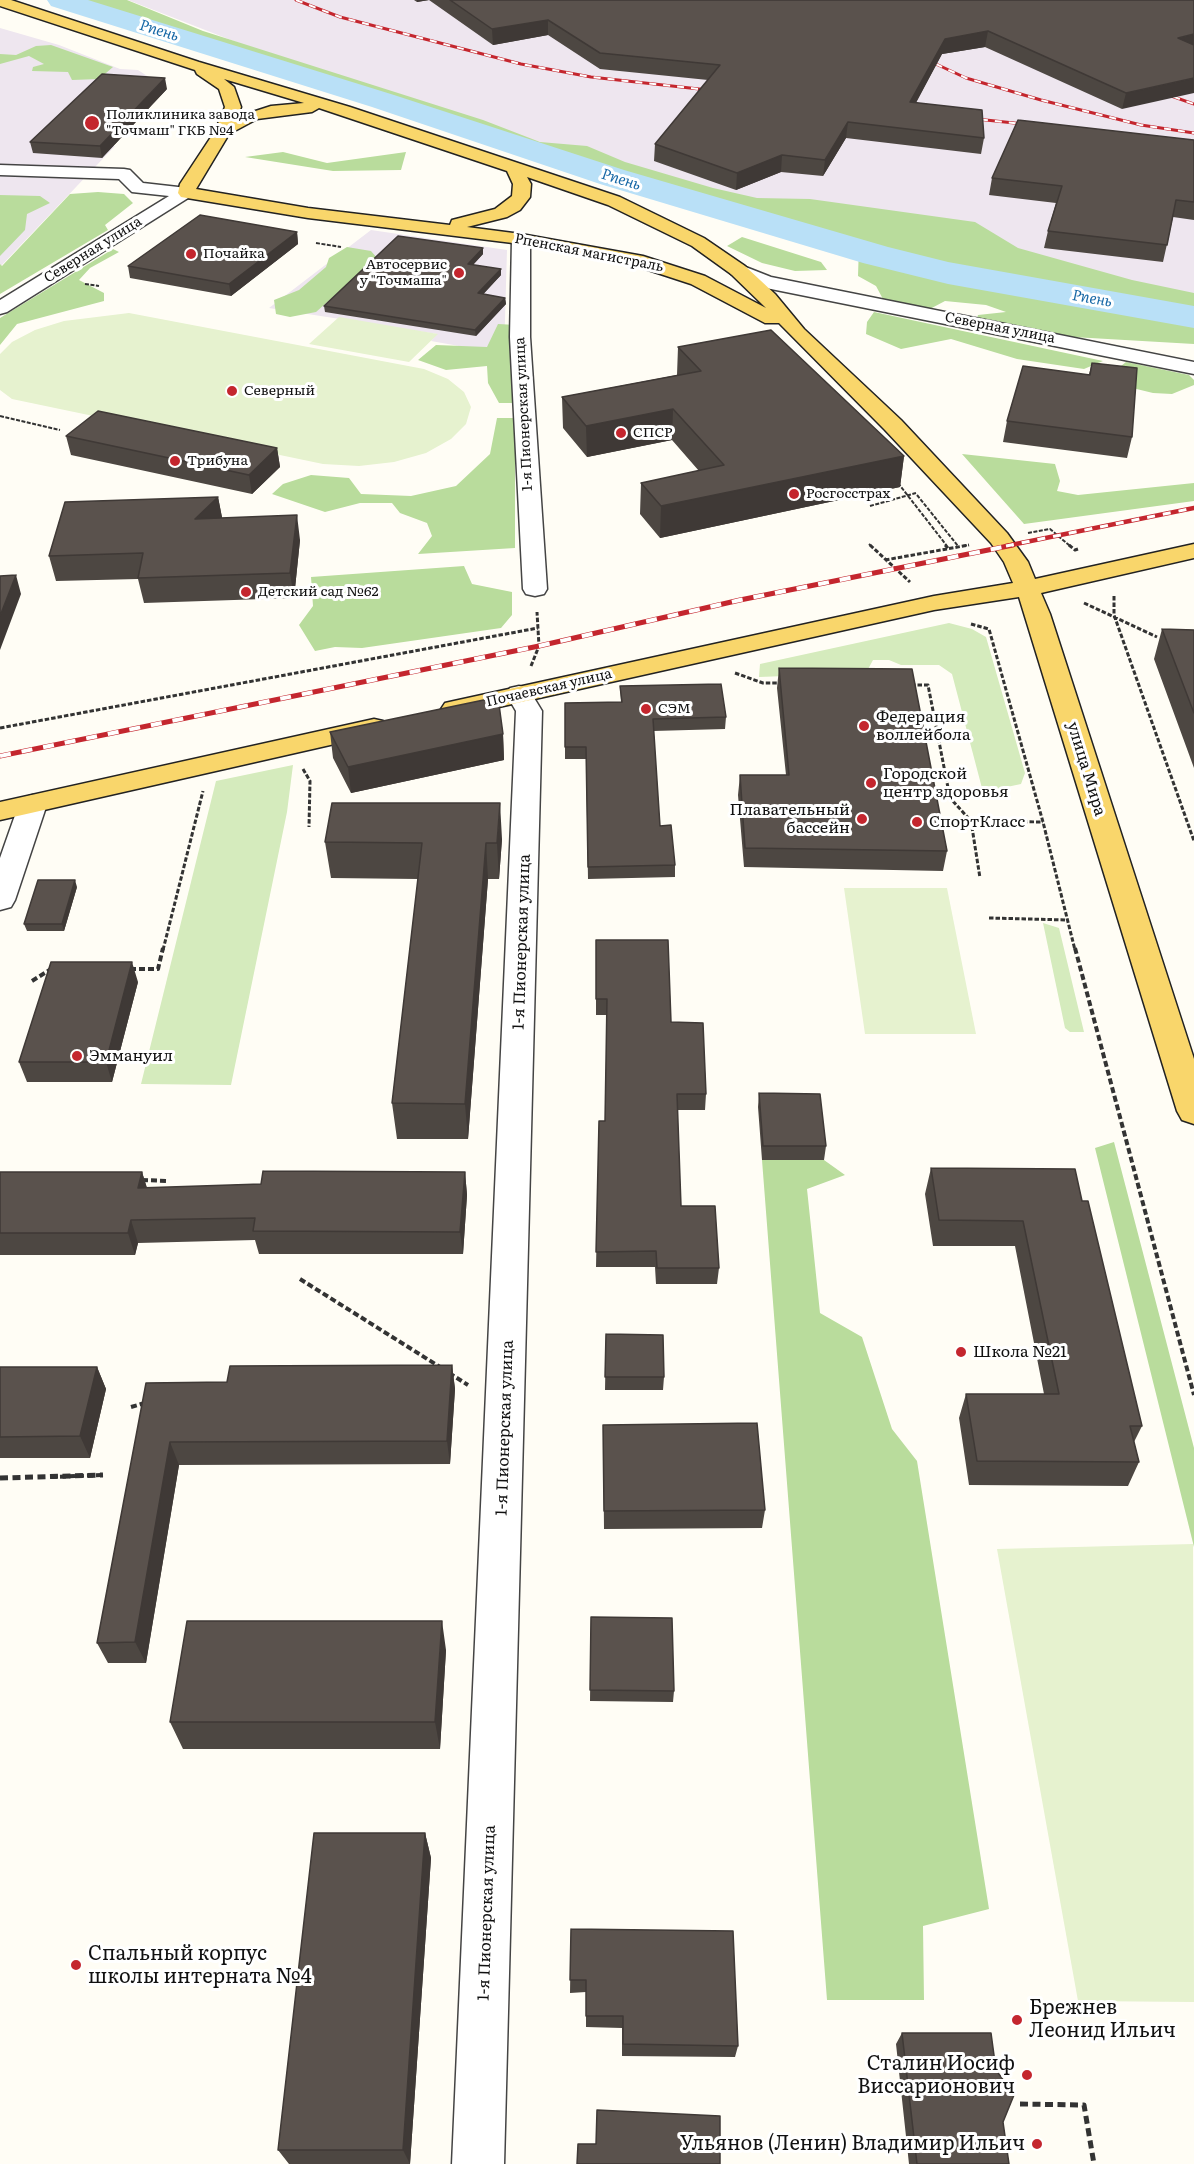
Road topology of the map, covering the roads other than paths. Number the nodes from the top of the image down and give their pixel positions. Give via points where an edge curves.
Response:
1 (0, 1) edge
2 (194, 65) junction
3 (344, 110) junction
4 (223, 131) junction
5 (514, 167) junction
6 (0, 169) edge
7 (187, 193) junction
8 (403, 225) junction
9 (521, 239) junction
10 (738, 270) junction
11 (806, 290) junction
12 (768, 297) junction
13 (0, 308) edge
14 (797, 333) junction
15 (1194, 368) edge
16 (1194, 551) edge
17 (1029, 588) junction
18 (535, 589) road end
19 (519, 694) junction
20 (33, 804) junction
21 (0, 811) edge
22 (0, 900) edge
23 (1194, 1111) edge
24 (478, 2164) edge

1 - 2 main road, Рпенская магистраль
2 - 3 main road, Рпенская магистраль
2 - 4 main road, Рпенская магистраль via 226,87 233,107
3 - 4 main road, Рпенская магистраль via 272,111 251,116
3 - 5 main road, Рпенская магистраль
4 - 7 main road, Рпенская магистраль
5 - 8 main road, Рпенская магистраль via 522,184 521,197 501,213 460,224
5 - 10 main road, Рпенская магистраль via 614,201 668,225
6 - 7 street via 124,174 138,188
7 - 8 main road, Рпенская магистраль
7 - 13 street, Северная улица
8 - 9 main road, Рпенская магистраль
9 - 14 main road, Рпенская магистраль via 664,267 730,295
9 - 18 street, 1-я Пионерская улица via 520,338
10 - 11 street, Северная улица via 766,282
10 - 12 main road, Рпенская магистраль
11 - 12 street, Северная улица
11 - 15 street, Северная улица
12 - 14 main road, Рпенская магистраль
14 - 17 main road, Рпенская магистраль via 893,425 999,538
16 - 17 main road
17 - 19 main road, Почаевская улица via 934,603
17 - 23 main road, улица Мира
19 - 20 main road, Почаевская улица
19 - 24 street, 1-я Пионерская улица via 529,711
20 - 21 main road, Почаевская улица
20 - 22 street

